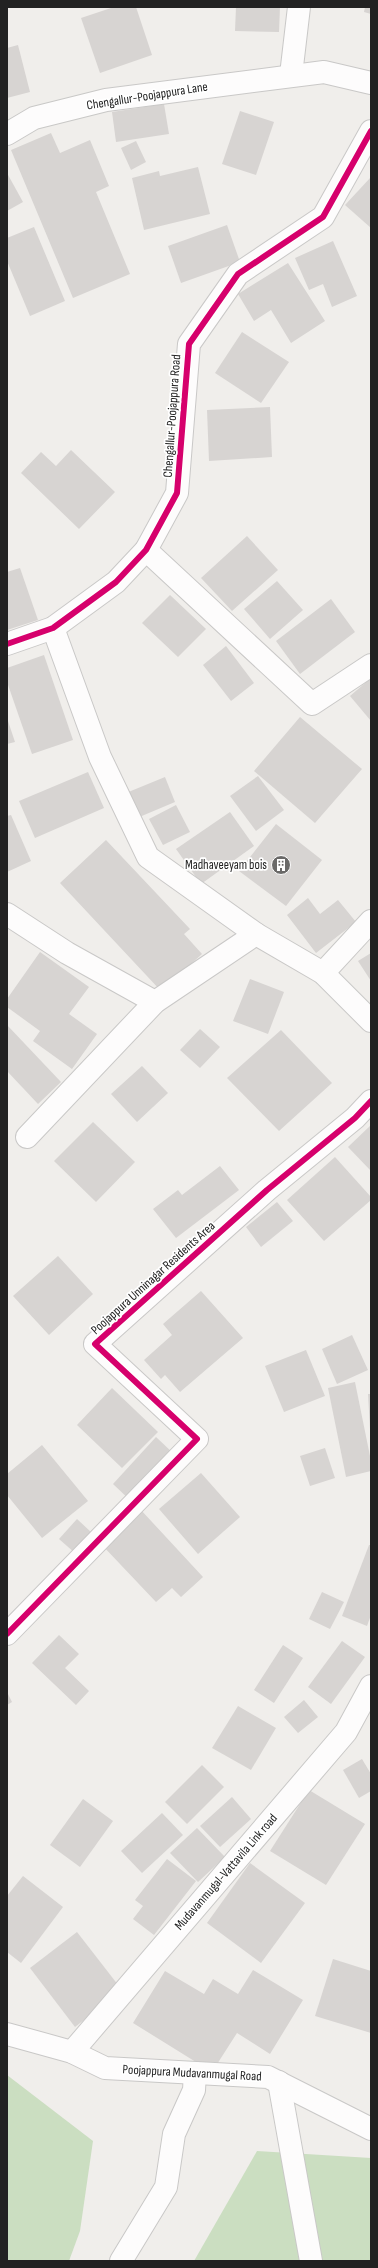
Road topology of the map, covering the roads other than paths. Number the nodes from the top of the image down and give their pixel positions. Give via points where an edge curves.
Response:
1 (299, 7) edge
2 (291, 75) junction
3 (371, 83) edge
4 (371, 131) edge
5 (7, 134) edge
6 (146, 550) junction
7 (53, 628) junction
8 (7, 644) edge
9 (371, 665) edge
10 (7, 914) edge
11 (371, 921) edge
12 (256, 934) junction
13 (323, 973) junction
14 (155, 1002) junction
15 (371, 1021) edge
16 (371, 1101) edge
17 (27, 1137) dead end
18 (7, 1634) edge
19 (371, 1686) edge
20 (7, 2034) edge
21 (72, 2052) junction
22 (195, 2073) junction
23 (280, 2082) junction
24 (371, 2129) edge
25 (121, 2261) edge
26 (311, 2261) edge

1 - 2 street
2 - 3 street, Chengallur-Poojappura Lane via 324,72
2 - 5 street, Chengallur-Poojappura Lane via 106,100 34,118
4 - 6 street, Chengallur-Poojappura Road via 323,217 238,274 189,344 177,493
6 - 7 street, Chengallur-Poojappura Road via 116,582
6 - 9 street via 312,704
7 - 8 street, Chengallur-Poojappura Road
7 - 12 street via 100,757 148,857
10 - 14 street
11 - 13 street
12 - 13 street
12 - 14 street
13 - 15 street
14 - 17 street
16 - 18 street, Poojappura Unninagar Residents Area via 355,1118 267,1190 96,1344 197,1439
19 - 21 street, Mudavanmugal-Vattavila Link road via 346,1732
20 - 21 street, Poojappura Mudavanmugal Road
21 - 22 street, Poojappura Mudavanmugal Road via 105,2068
22 - 23 street, Poojappura Mudavanmugal Road via 268,2077
22 - 25 street via 194,2090 174,2134 166,2187
23 - 24 street, Poojappura Mudavanmugal Road
23 - 26 street

